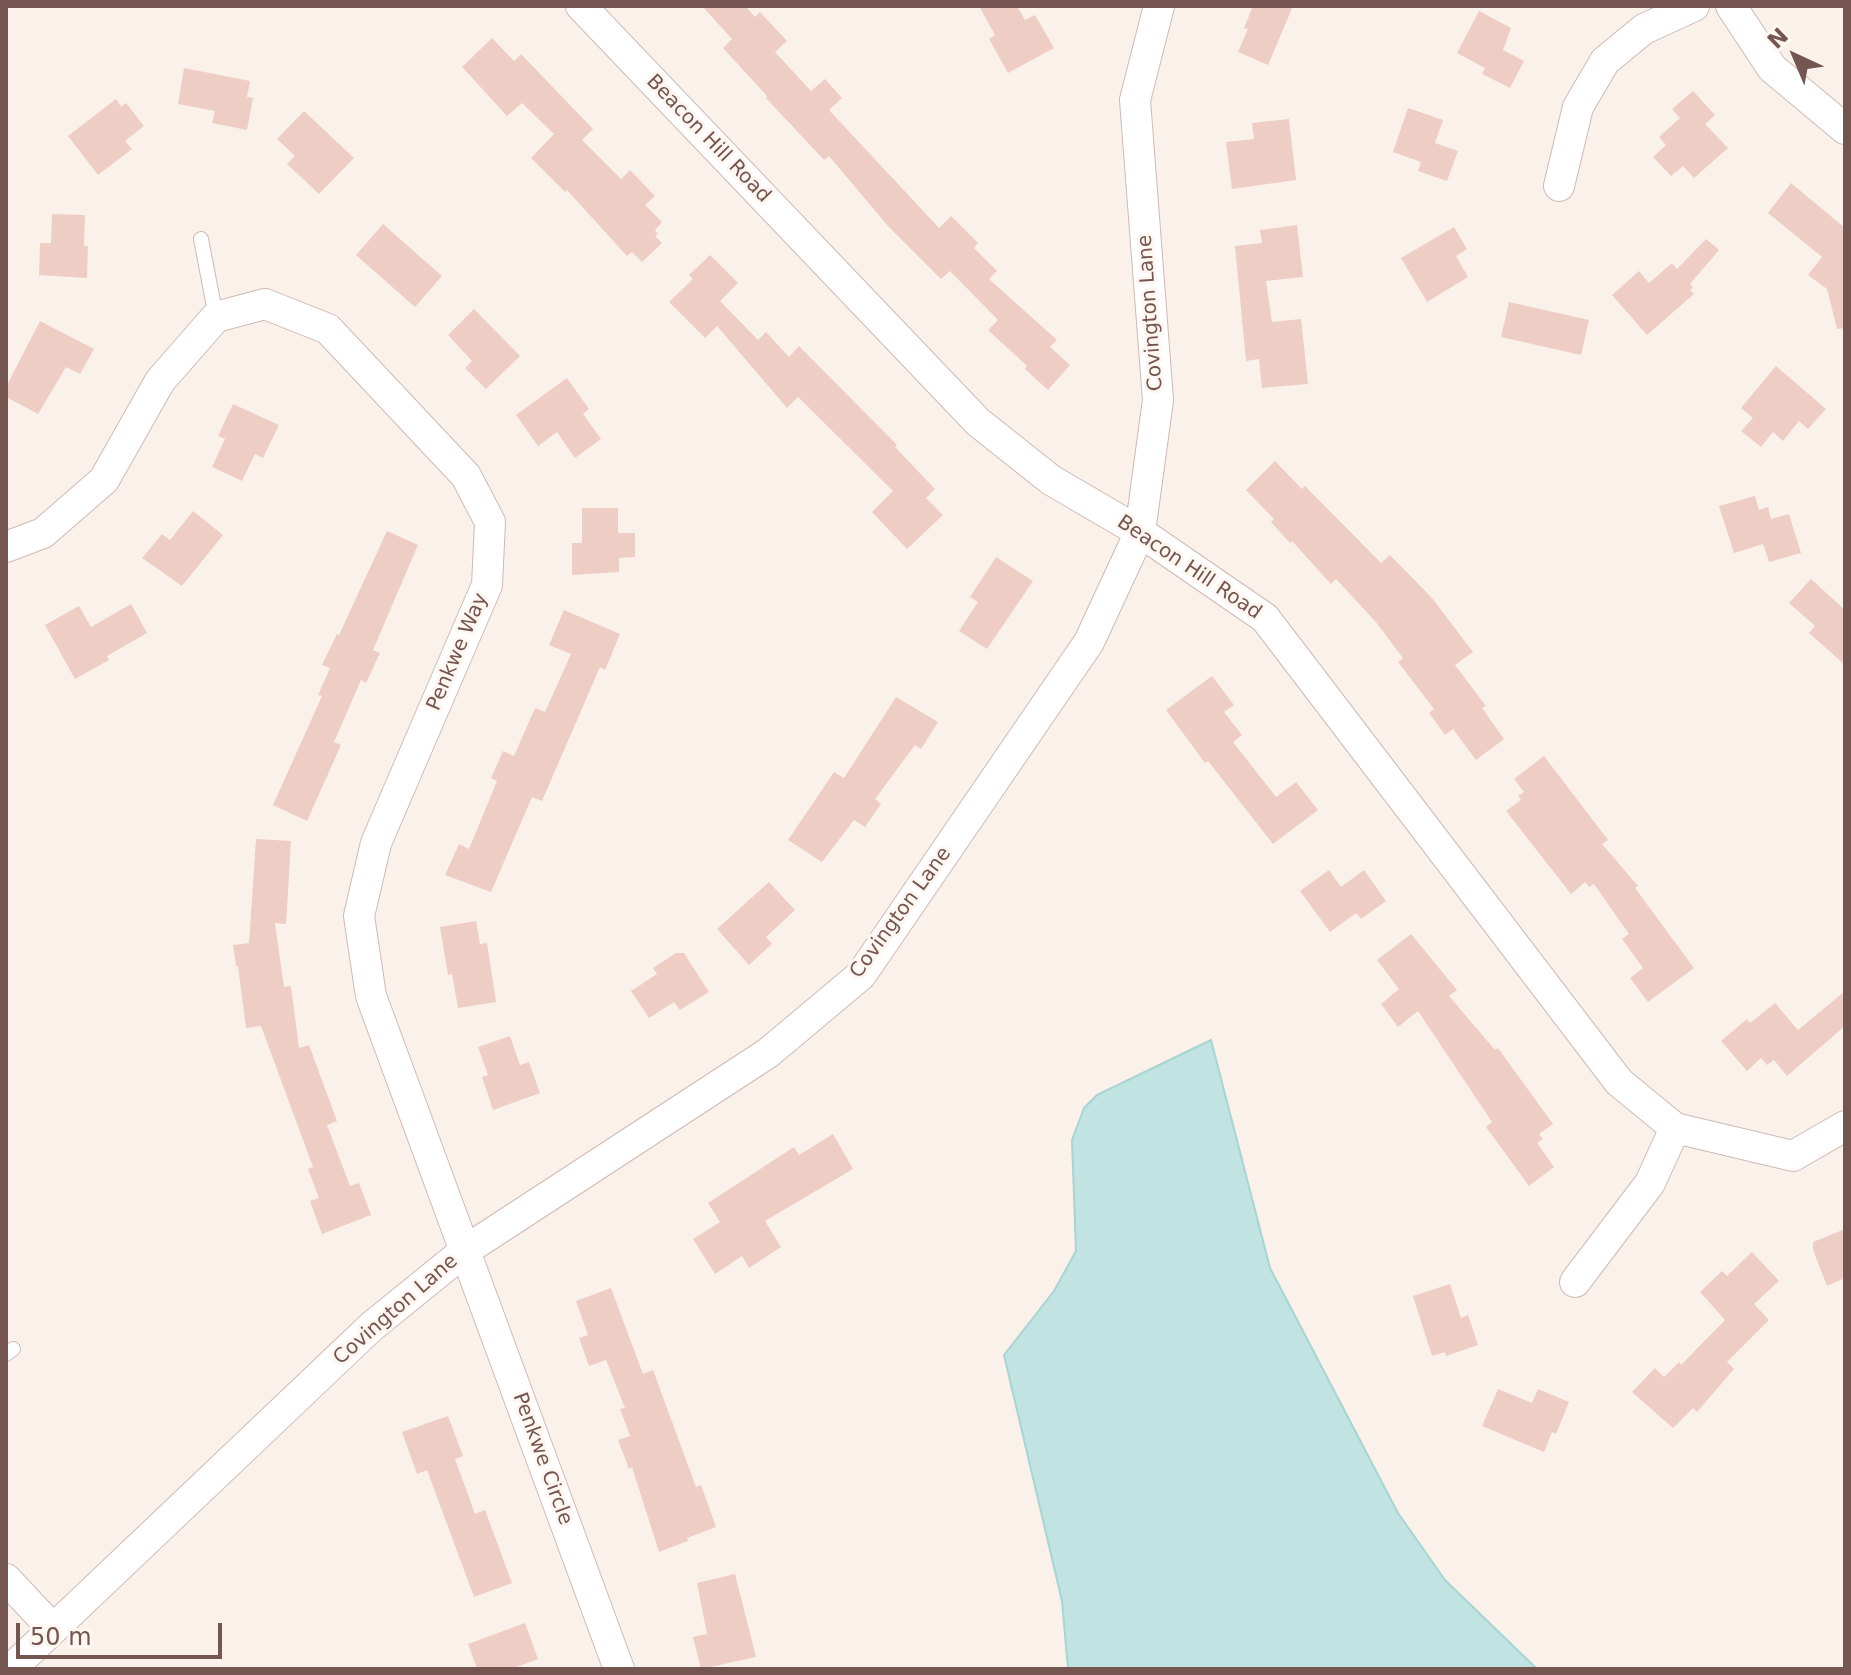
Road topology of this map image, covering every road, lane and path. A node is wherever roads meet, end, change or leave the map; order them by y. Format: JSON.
{"nodes":[{"id":1,"x":581,"y":6,"type":"edge"},
{"id":2,"x":1159,"y":6,"type":"edge"},
{"id":3,"x":1694,"y":6,"type":"edge"},
{"id":4,"x":1731,"y":6,"type":"edge"},
{"id":5,"x":1845,"y":129,"type":"edge"},
{"id":6,"x":1559,"y":186,"type":"dead end"},
{"id":7,"x":201,"y":239,"type":"dead end"},
{"id":8,"x":216,"y":317,"type":"junction"},
{"id":9,"x":1140,"y":532,"type":"junction"},
{"id":10,"x":6,"y":547,"type":"edge"},
{"id":11,"x":1845,"y":1126,"type":"edge"},
{"id":12,"x":1675,"y":1128,"type":"junction"},
{"id":13,"x":466,"y":1250,"type":"junction"},
{"id":14,"x":1575,"y":1282,"type":"dead end"},
{"id":15,"x":6,"y":1579,"type":"edge"},
{"id":16,"x":53,"y":1629,"type":"junction"},
{"id":17,"x":11,"y":1669,"type":"edge"},
{"id":18,"x":619,"y":1669,"type":"edge"}],
"edges":[{"from":1,"to":9,"type":"street","name":"Beacon Hill Road"},
{"from":2,"to":9,"type":"street","name":"Covington Lane"},
{"from":3,"to":6,"type":"street"},
{"from":4,"to":5,"type":"street"},
{"from":7,"to":8,"type":"lane"},
{"from":8,"to":10,"type":"street"},
{"from":8,"to":13,"type":"street","name":"Penkwe Way"},
{"from":9,"to":12,"type":"street","name":"Beacon Hill Road"},
{"from":9,"to":13,"type":"street","name":"Covington Lane"},
{"from":11,"to":12,"type":"street","name":"Beacon Hill Road"},
{"from":12,"to":14,"type":"street"},
{"from":13,"to":16,"type":"street","name":"Covington Lane"},
{"from":13,"to":18,"type":"street","name":"Penkwe Circle"},
{"from":15,"to":16,"type":"street"},
{"from":16,"to":17,"type":"street","name":"Covington Lane"}]}
